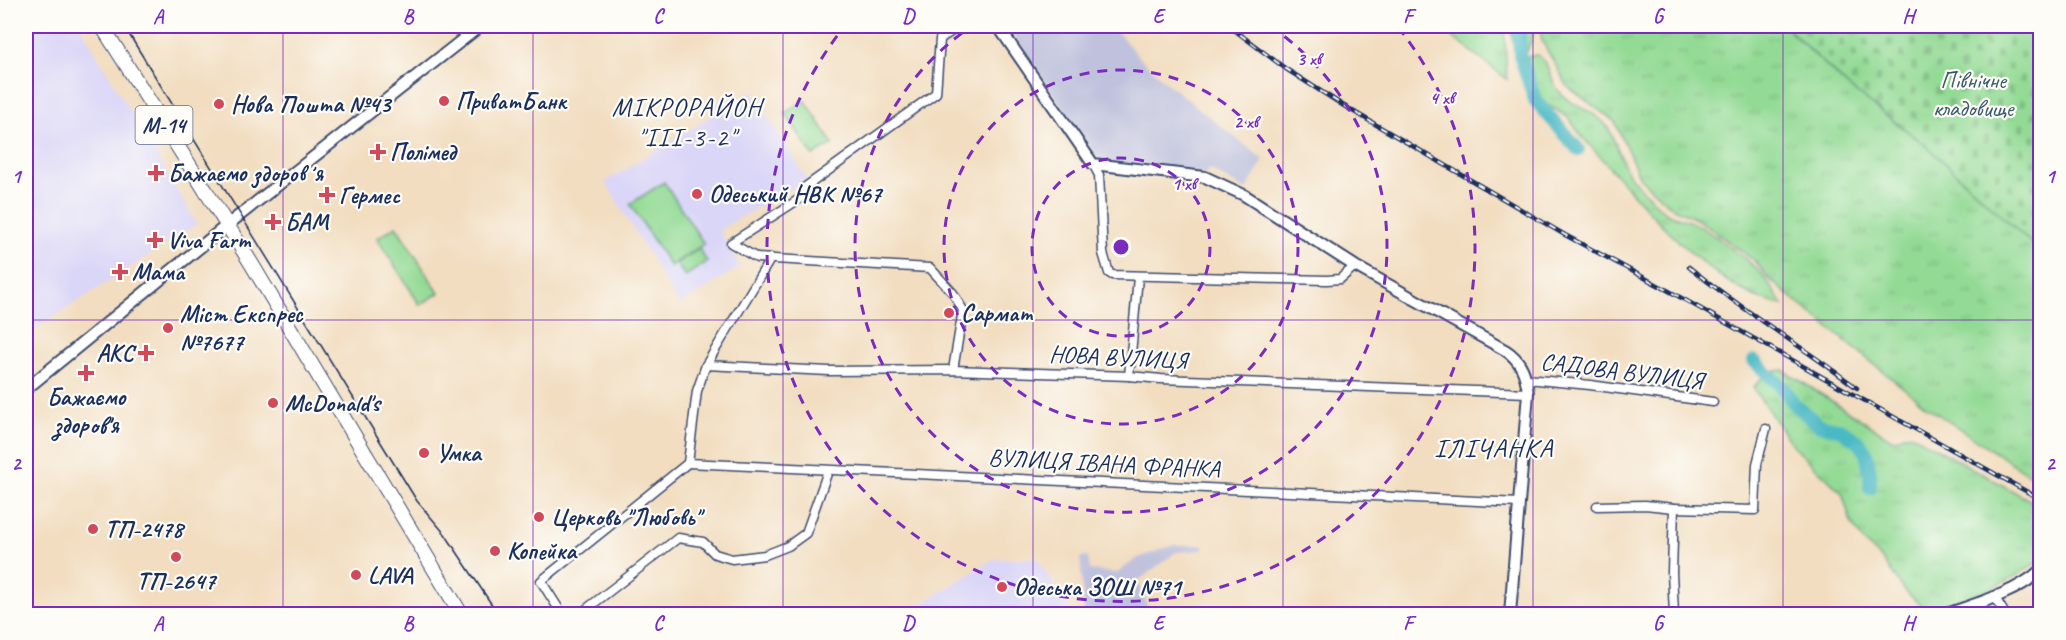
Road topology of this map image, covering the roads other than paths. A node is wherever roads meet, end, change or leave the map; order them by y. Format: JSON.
{"nodes":[{"id":1,"x":102,"y":26,"type":"edge"},
{"id":2,"x":480,"y":26,"type":"edge"},
{"id":3,"x":960,"y":26,"type":"edge"},
{"id":4,"x":998,"y":26,"type":"edge"},
{"id":5,"x":1093,"y":164,"type":"junction"},
{"id":6,"x":226,"y":226,"type":"junction"},
{"id":7,"x":771,"y":258,"type":"junction"},
{"id":8,"x":1355,"y":266,"type":"junction"},
{"id":9,"x":1138,"y":277,"type":"junction"},
{"id":10,"x":706,"y":365,"type":"junction"},
{"id":11,"x":953,"y":370,"type":"junction"},
{"id":12,"x":1129,"y":376,"type":"junction"},
{"id":13,"x":1527,"y":379,"type":"junction"},
{"id":14,"x":26,"y":389,"type":"edge"},
{"id":15,"x":1528,"y":393,"type":"junction"},
{"id":16,"x":1713,"y":402,"type":"dead end"},
{"id":17,"x":1766,"y":429,"type":"dead end"},
{"id":18,"x":688,"y":464,"type":"junction"},
{"id":19,"x":828,"y":471,"type":"junction"},
{"id":20,"x":1519,"y":503,"type":"junction"},
{"id":21,"x":1597,"y":506,"type":"dead end"},
{"id":22,"x":1674,"y":508,"type":"junction"},
{"id":23,"x":2038,"y":577,"type":"edge"},
{"id":24,"x":1995,"y":596,"type":"junction"},
{"id":25,"x":461,"y":615,"type":"edge"},
{"id":26,"x":562,"y":615,"type":"edge"},
{"id":27,"x":580,"y":615,"type":"edge"},
{"id":28,"x":1510,"y":615,"type":"edge"},
{"id":29,"x":1674,"y":615,"type":"edge"},
{"id":30,"x":1947,"y":615,"type":"edge"},
{"id":31,"x":2005,"y":615,"type":"edge"}],
"edges":[{"from":1,"to":6,"type":"highway","number":"М-14"},
{"from":2,"to":6,"type":"street"},
{"from":3,"to":7,"type":"street"},
{"from":4,"to":5,"type":"street"},
{"from":5,"to":8,"type":"street"},
{"from":5,"to":9,"type":"street"},
{"from":6,"to":14,"type":"street"},
{"from":6,"to":25,"type":"highway","number":"М-14"},
{"from":7,"to":10,"type":"street"},
{"from":7,"to":11,"type":"street"},
{"from":8,"to":9,"type":"street"},
{"from":8,"to":13,"type":"street"},
{"from":9,"to":12,"type":"street"},
{"from":10,"to":11,"type":"street","name":"НОВА ВУЛИЦЯ"},
{"from":10,"to":18,"type":"street"},
{"from":11,"to":12,"type":"street","name":"НОВА ВУЛИЦЯ"},
{"from":12,"to":15,"type":"street","name":"НОВА ВУЛИЦЯ"},
{"from":13,"to":15,"type":"street"},
{"from":13,"to":16,"type":"street","name":"САДОВА ВУЛИЦЯ"},
{"from":15,"to":20,"type":"street"},
{"from":17,"to":22,"type":"street"},
{"from":18,"to":19,"type":"street","name":"ВУЛИЦЯ ІВАНА ФРАНКА"},
{"from":18,"to":26,"type":"street"},
{"from":19,"to":20,"type":"street","name":"ВУЛИЦЯ ІВАНА ФРАНКА"},
{"from":19,"to":27,"type":"street"},
{"from":20,"to":28,"type":"street"},
{"from":21,"to":22,"type":"street"},
{"from":22,"to":29,"type":"street"},
{"from":23,"to":24,"type":"street"},
{"from":24,"to":30,"type":"street"},
{"from":24,"to":31,"type":"street"}]}
